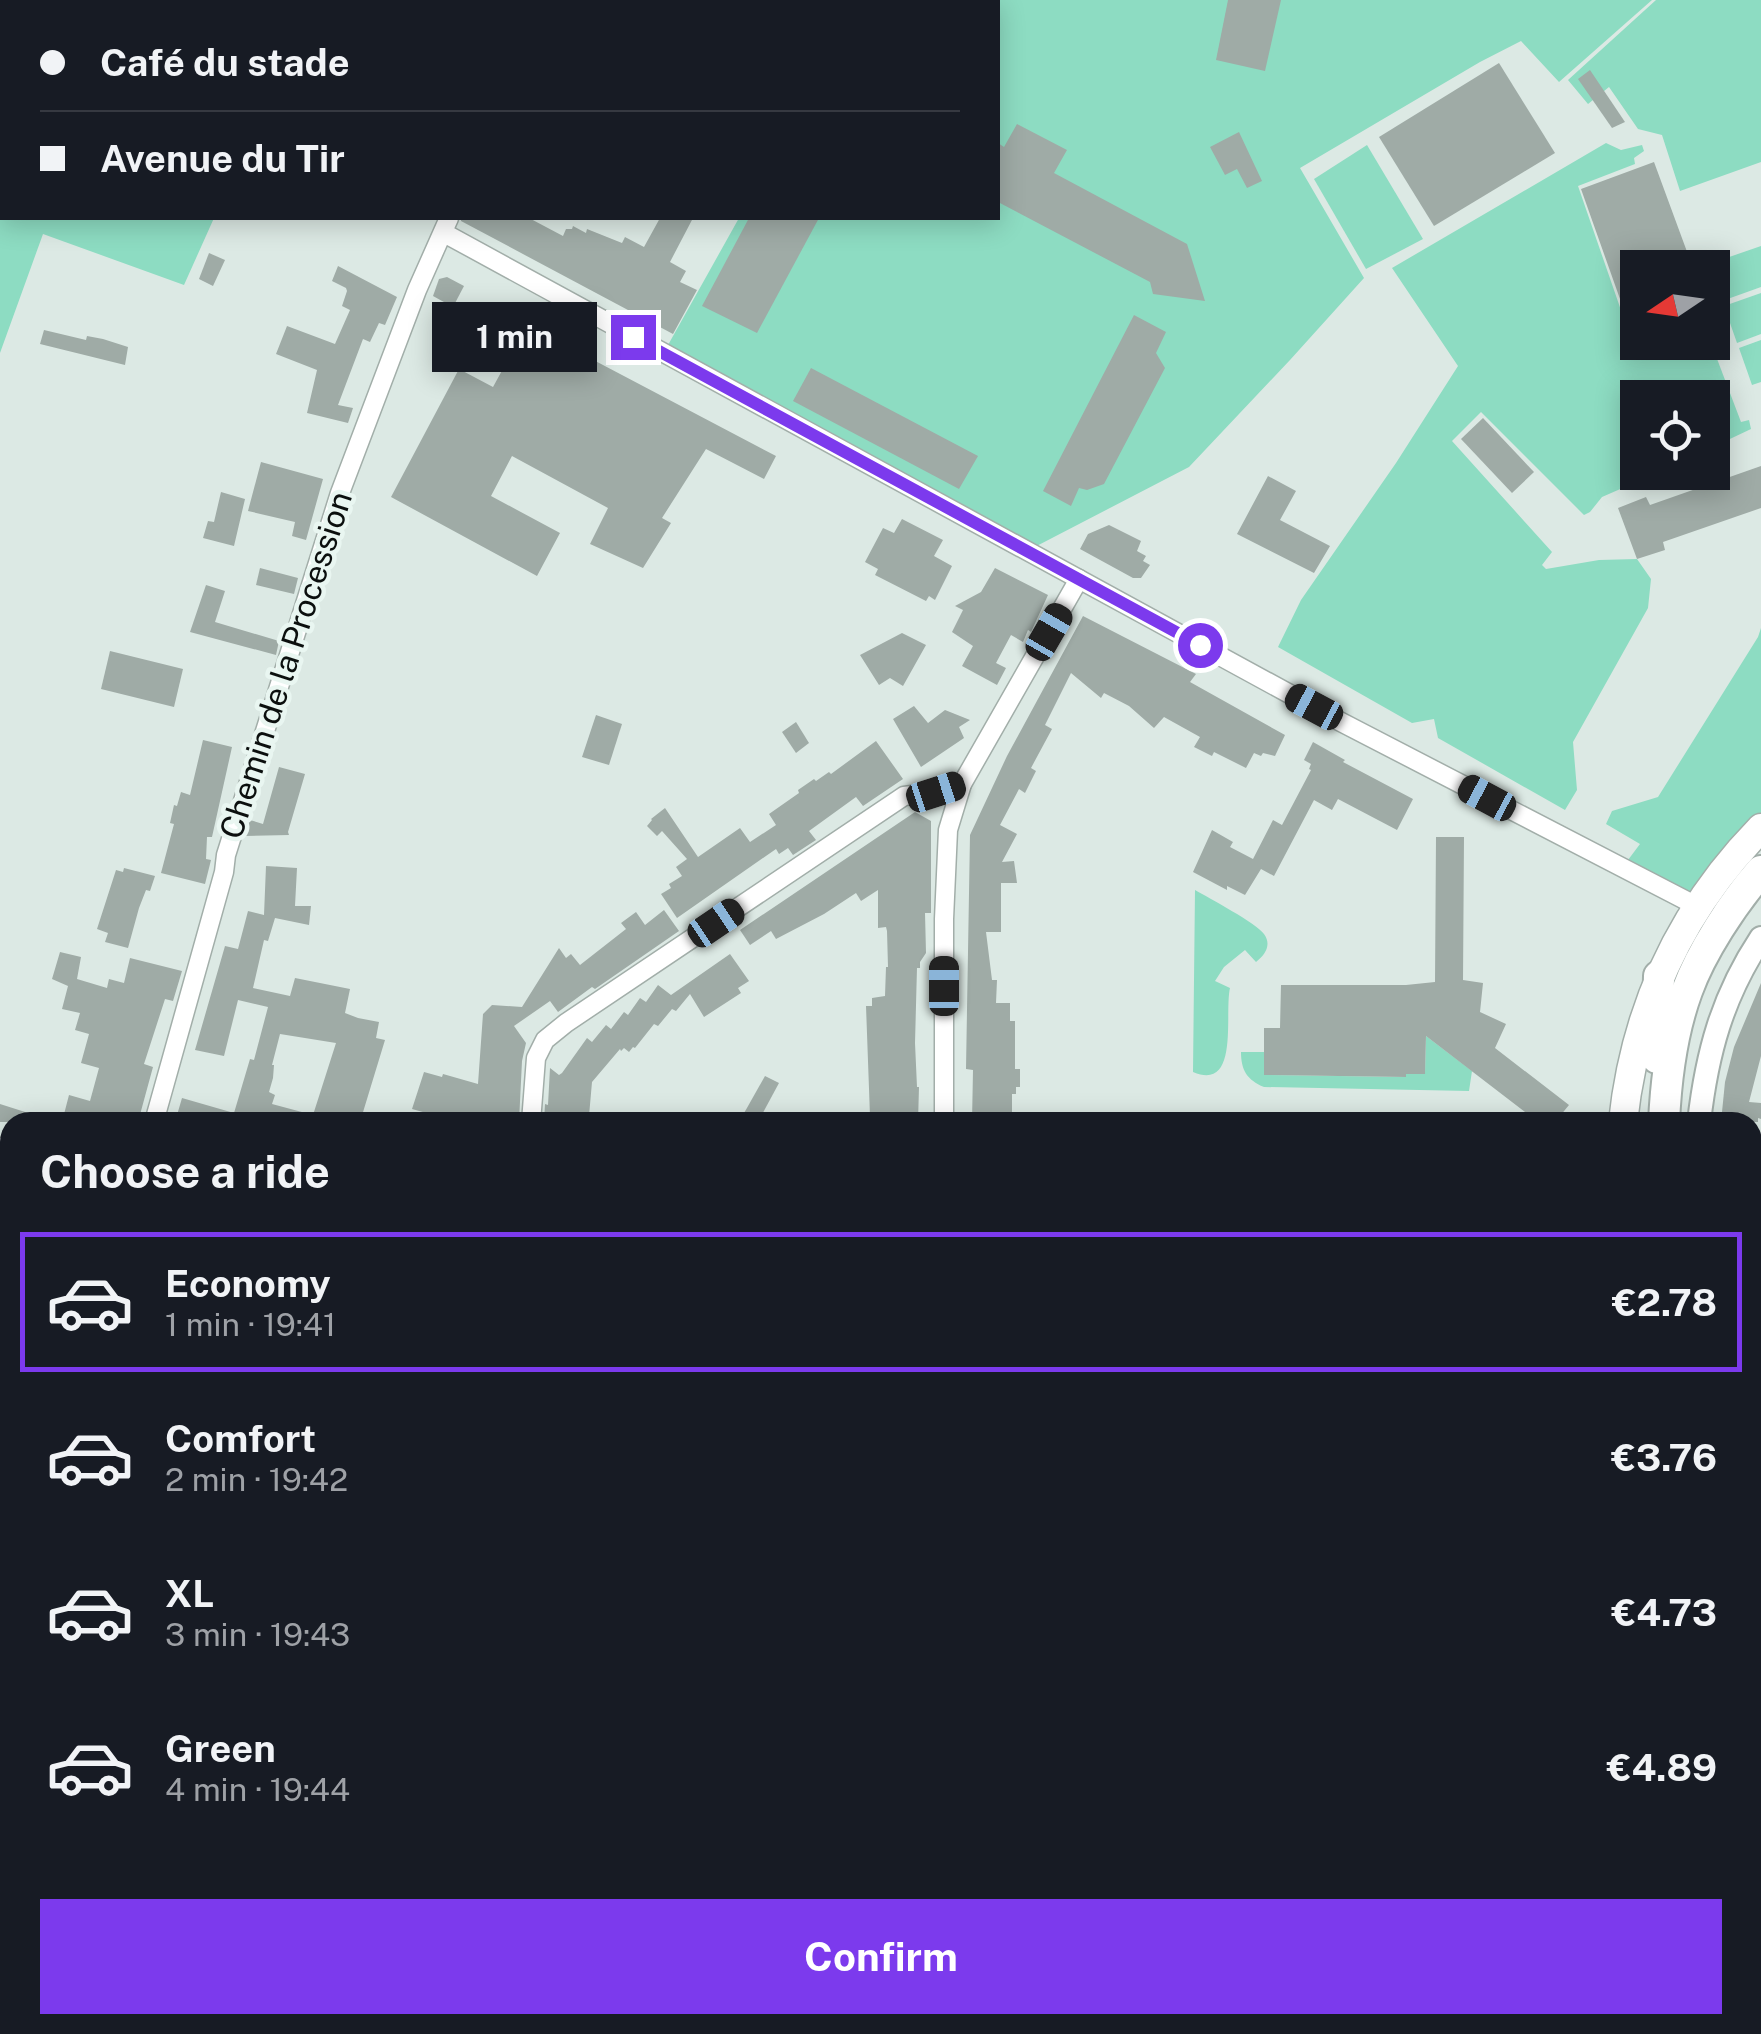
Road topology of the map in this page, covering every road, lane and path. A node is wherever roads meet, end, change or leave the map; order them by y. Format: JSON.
{"nodes":[{"id":1,"x":446,"y":225,"type":"edge"},
{"id":2,"x":1079,"y":580,"type":"junction"},
{"id":3,"x":962,"y":784,"type":"junction"},
{"id":4,"x":1761,"y":828,"type":"edge"},
{"id":5,"x":1761,"y":871,"type":"edge"},
{"id":6,"x":1693,"y":912,"type":"junction"},
{"id":7,"x":1724,"y":922,"type":"junction"},
{"id":8,"x":1760,"y":942,"type":"edge"},
{"id":9,"x":1659,"y":976,"type":"junction"},
{"id":10,"x":157,"y":1112,"type":"edge"},
{"id":11,"x":531,"y":1112,"type":"edge"},
{"id":12,"x":944,"y":1112,"type":"edge"},
{"id":13,"x":1624,"y":1112,"type":"edge"},
{"id":14,"x":1653,"y":1112,"type":"edge"},
{"id":15,"x":1665,"y":1112,"type":"edge"},
{"id":16,"x":1680,"y":1112,"type":"edge"},
{"id":17,"x":1701,"y":1112,"type":"edge"}],
"edges":[{"from":1,"to":2,"type":"street"},
{"from":1,"to":10,"type":"street","name":"Chemin de la Procession"},
{"from":2,"to":3,"type":"street"},
{"from":2,"to":6,"type":"street"},
{"from":3,"to":11,"type":"street"},
{"from":3,"to":12,"type":"street"},
{"from":4,"to":6,"type":"main road"},
{"from":5,"to":7,"type":"highway"},
{"from":6,"to":9,"type":"main road"},
{"from":7,"to":15,"type":"highway"},
{"from":7,"to":16,"type":"highway"},
{"from":8,"to":17,"type":"street"},
{"from":9,"to":13,"type":"main road"},
{"from":9,"to":14,"type":"highway"}]}
